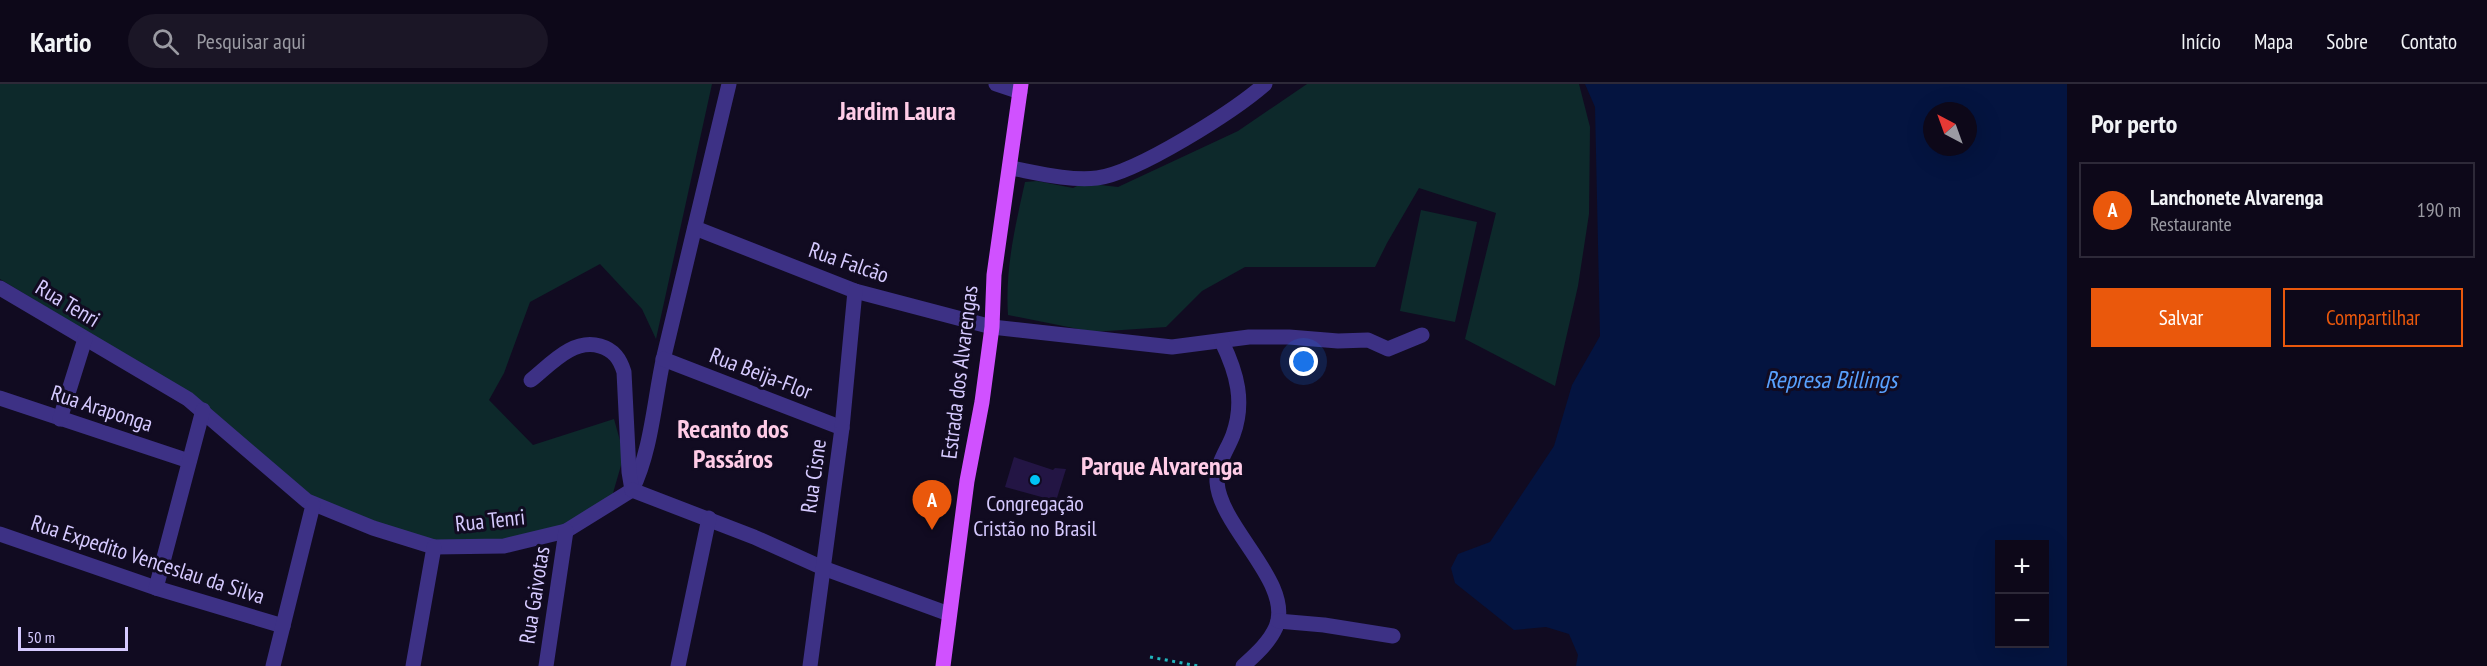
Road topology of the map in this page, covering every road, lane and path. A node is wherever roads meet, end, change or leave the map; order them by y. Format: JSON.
{"nodes":[{"id":1,"x":729,"y":84,"type":"edge"},
{"id":2,"x":996,"y":84,"type":"edge"},
{"id":3,"x":1265,"y":84,"type":"edge"},
{"id":4,"x":1021,"y":88,"type":"edge"},
{"id":5,"x":1011,"y":168,"type":"junction"},
{"id":6,"x":695,"y":228,"type":"junction"},
{"id":7,"x":0,"y":288,"type":"edge"},
{"id":8,"x":855,"y":291,"type":"junction"},
{"id":9,"x":992,"y":327,"type":"junction"},
{"id":10,"x":1422,"y":335,"type":"dead end"},
{"id":11,"x":85,"y":339,"type":"junction"},
{"id":12,"x":1222,"y":342,"type":"junction"},
{"id":13,"x":663,"y":359,"type":"junction"},
{"id":14,"x":531,"y":380,"type":"dead end"},
{"id":15,"x":0,"y":398,"type":"edge"},
{"id":16,"x":203,"y":410,"type":"junction"},
{"id":17,"x":60,"y":419,"type":"junction"},
{"id":18,"x":842,"y":428,"type":"junction"},
{"id":19,"x":189,"y":461,"type":"junction"},
{"id":20,"x":632,"y":490,"type":"junction"},
{"id":21,"x":314,"y":505,"type":"junction"},
{"id":22,"x":709,"y":519,"type":"junction"},
{"id":23,"x":566,"y":531,"type":"junction"},
{"id":24,"x":0,"y":534,"type":"edge"},
{"id":25,"x":434,"y":547,"type":"junction"},
{"id":26,"x":824,"y":568,"type":"junction"},
{"id":27,"x":156,"y":588,"type":"junction"},
{"id":28,"x":949,"y":614,"type":"junction"},
{"id":29,"x":1278,"y":621,"type":"junction"},
{"id":30,"x":283,"y":626,"type":"junction"},
{"id":31,"x":1394,"y":636,"type":"dead end"},
{"id":32,"x":1150,"y":657,"type":"dead end"},
{"id":33,"x":273,"y":666,"type":"edge"},
{"id":34,"x":413,"y":666,"type":"edge"},
{"id":35,"x":546,"y":666,"type":"edge"},
{"id":36,"x":678,"y":666,"type":"edge"},
{"id":37,"x":810,"y":666,"type":"edge"},
{"id":38,"x":942,"y":666,"type":"edge"},
{"id":39,"x":1198,"y":666,"type":"edge"},
{"id":40,"x":1243,"y":666,"type":"edge"}],
"edges":[{"from":1,"to":6,"type":"street"},
{"from":2,"to":4,"type":"street"},
{"from":3,"to":5,"type":"street"},
{"from":4,"to":5,"type":"main road","name":"Estrada dos Alvarengas"},
{"from":5,"to":9,"type":"main road","name":"Estrada dos Alvarengas"},
{"from":6,"to":8,"type":"street","name":"Rua Falcão"},
{"from":6,"to":13,"type":"street"},
{"from":7,"to":11,"type":"street","name":"Rua Tenri"},
{"from":8,"to":9,"type":"street","name":"Rua Falcão"},
{"from":8,"to":18,"type":"street","name":"Rua Cisne"},
{"from":9,"to":12,"type":"street","name":"Rua Falcão"},
{"from":9,"to":28,"type":"main road","name":"Estrada dos Alvarengas"},
{"from":10,"to":12,"type":"street","name":"Rua Falcão"},
{"from":11,"to":16,"type":"street","name":"Rua Tenri"},
{"from":11,"to":17,"type":"street"},
{"from":12,"to":29,"type":"street"},
{"from":13,"to":18,"type":"street","name":"Rua Beija-Flor"},
{"from":13,"to":20,"type":"street"},
{"from":14,"to":20,"type":"street"},
{"from":15,"to":17,"type":"street","name":"Rua Araponga"},
{"from":16,"to":19,"type":"street"},
{"from":16,"to":21,"type":"street","name":"Rua Tenri"},
{"from":17,"to":19,"type":"street","name":"Rua Araponga"},
{"from":18,"to":26,"type":"street","name":"Rua Cisne"},
{"from":19,"to":27,"type":"street"},
{"from":20,"to":22,"type":"street"},
{"from":20,"to":23,"type":"street","name":"Rua Tenri"},
{"from":21,"to":25,"type":"street","name":"Rua Tenri"},
{"from":21,"to":30,"type":"street"},
{"from":22,"to":26,"type":"street"},
{"from":22,"to":36,"type":"street"},
{"from":23,"to":25,"type":"street","name":"Rua Tenri"},
{"from":23,"to":35,"type":"street","name":"Rua Gaivotas"},
{"from":24,"to":27,"type":"street","name":"Rua Expedito Venceslau da Silva"},
{"from":25,"to":34,"type":"street"},
{"from":26,"to":28,"type":"street"},
{"from":26,"to":37,"type":"street","name":"Rua Cisne"},
{"from":27,"to":30,"type":"street","name":"Rua Expedito Venceslau da Silva"},
{"from":28,"to":38,"type":"main road","name":"Estrada dos Alvarengas"},
{"from":29,"to":31,"type":"street"},
{"from":29,"to":40,"type":"street"},
{"from":30,"to":33,"type":"street"},
{"from":32,"to":39,"type":"path"}]}
